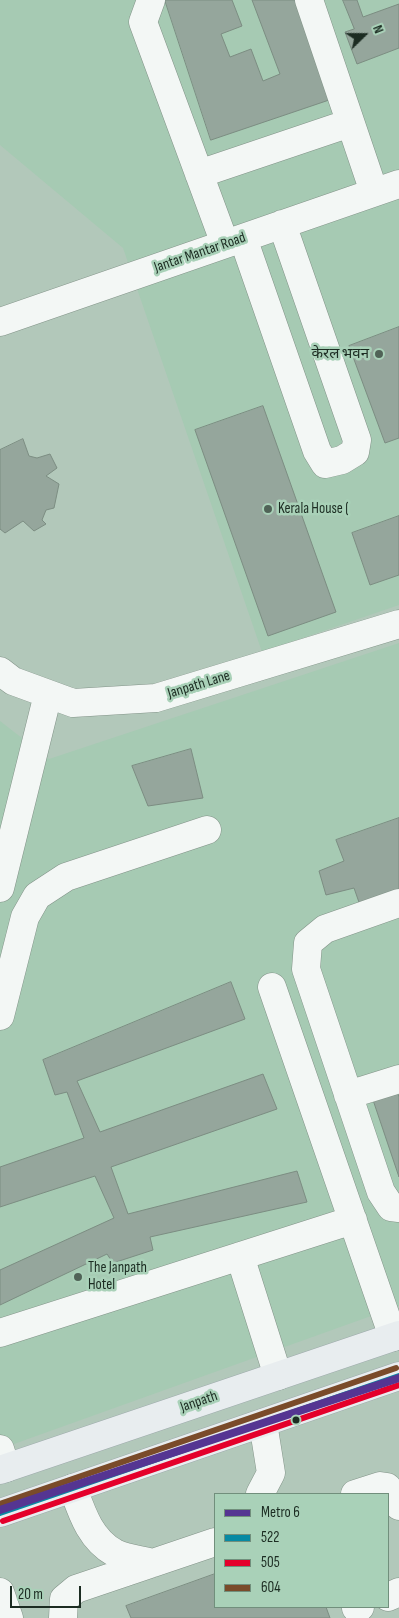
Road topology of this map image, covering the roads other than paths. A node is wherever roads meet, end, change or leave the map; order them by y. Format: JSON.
{"nodes":[{"id":1,"x":151,"y":0,"type":"edge"},
{"id":2,"x":309,"y":0,"type":"edge"},
{"id":3,"x":350,"y":123,"type":"junction"},
{"id":4,"x":199,"y":174,"type":"junction"},
{"id":5,"x":399,"y":184,"type":"edge"},
{"id":6,"x":374,"y":192,"type":"junction"},
{"id":7,"x":282,"y":224,"type":"junction"},
{"id":8,"x":234,"y":241,"type":"junction"},
{"id":9,"x":0,"y":322,"type":"edge"},
{"id":10,"x":399,"y":624,"type":"edge"},
{"id":11,"x":0,"y":671,"type":"edge"},
{"id":12,"x":48,"y":694,"type":"junction"},
{"id":13,"x":207,"y":830,"type":"dead end"},
{"id":14,"x":0,"y":888,"type":"edge"},
{"id":15,"x":399,"y":903,"type":"edge"},
{"id":16,"x":272,"y":986,"type":"dead end"},
{"id":17,"x":0,"y":1016,"type":"edge"},
{"id":18,"x":399,"y":1080,"type":"edge"},
{"id":19,"x":348,"y":1095,"type":"junction"},
{"id":20,"x":399,"y":1208,"type":"edge"},
{"id":21,"x":353,"y":1220,"type":"junction"},
{"id":22,"x":240,"y":1256,"type":"junction"},
{"id":23,"x":0,"y":1333,"type":"edge"},
{"id":24,"x":396,"y":1336,"type":"edge"},
{"id":25,"x":278,"y":1376,"type":"junction"},
{"id":26,"x":399,"y":1376,"type":"edge"},
{"id":27,"x":263,"y":1423,"type":"junction"},
{"id":28,"x":2,"y":1462,"type":"edge"},
{"id":29,"x":73,"y":1488,"type":"junction"},
{"id":30,"x":261,"y":1493,"type":"edge"},
{"id":31,"x":358,"y":1493,"type":"edge"},
{"id":32,"x":399,"y":1506,"type":"edge"},
{"id":33,"x":0,"y":1513,"type":"edge"},
{"id":34,"x":214,"y":1542,"type":"edge"},
{"id":35,"x":153,"y":1563,"type":"junction"},
{"id":36,"x":0,"y":1592,"type":"edge"},
{"id":37,"x":9,"y":1618,"type":"edge"},
{"id":38,"x":63,"y":1618,"type":"edge"}],
"edges":[{"from":1,"to":4,"type":"street"},
{"from":2,"to":3,"type":"street"},
{"from":3,"to":4,"type":"street"},
{"from":3,"to":6,"type":"street"},
{"from":4,"to":8,"type":"street"},
{"from":5,"to":6,"type":"street","name":"Jantar Mantar Road"},
{"from":6,"to":7,"type":"street","name":"Jantar Mantar Road"},
{"from":7,"to":8,"type":"street","name":"Jantar Mantar Road"},
{"from":7,"to":8,"type":"street"},
{"from":8,"to":9,"type":"street","name":"Jantar Mantar Road"},
{"from":10,"to":12,"type":"street","name":"Janpath Lane"},
{"from":11,"to":12,"type":"street","name":"Janpath Lane"},
{"from":12,"to":14,"type":"street"},
{"from":13,"to":17,"type":"street"},
{"from":15,"to":19,"type":"street"},
{"from":16,"to":21,"type":"street"},
{"from":18,"to":19,"type":"street"},
{"from":19,"to":20,"type":"street"},
{"from":21,"to":22,"type":"street"},
{"from":21,"to":24,"type":"street"},
{"from":22,"to":23,"type":"street"},
{"from":22,"to":25,"type":"street"},
{"from":24,"to":25,"type":"main road","name":"Janpath"},
{"from":25,"to":28,"type":"main road","name":"Janpath"},
{"from":26,"to":27,"type":"main road"},
{"from":27,"to":29,"type":"main road"},
{"from":27,"to":30,"type":"street"},
{"from":29,"to":33,"type":"main road"},
{"from":29,"to":35,"type":"street"},
{"from":31,"to":32,"type":"street"},
{"from":34,"to":35,"type":"street"},
{"from":35,"to":38,"type":"street"},
{"from":36,"to":37,"type":"street"}]}
